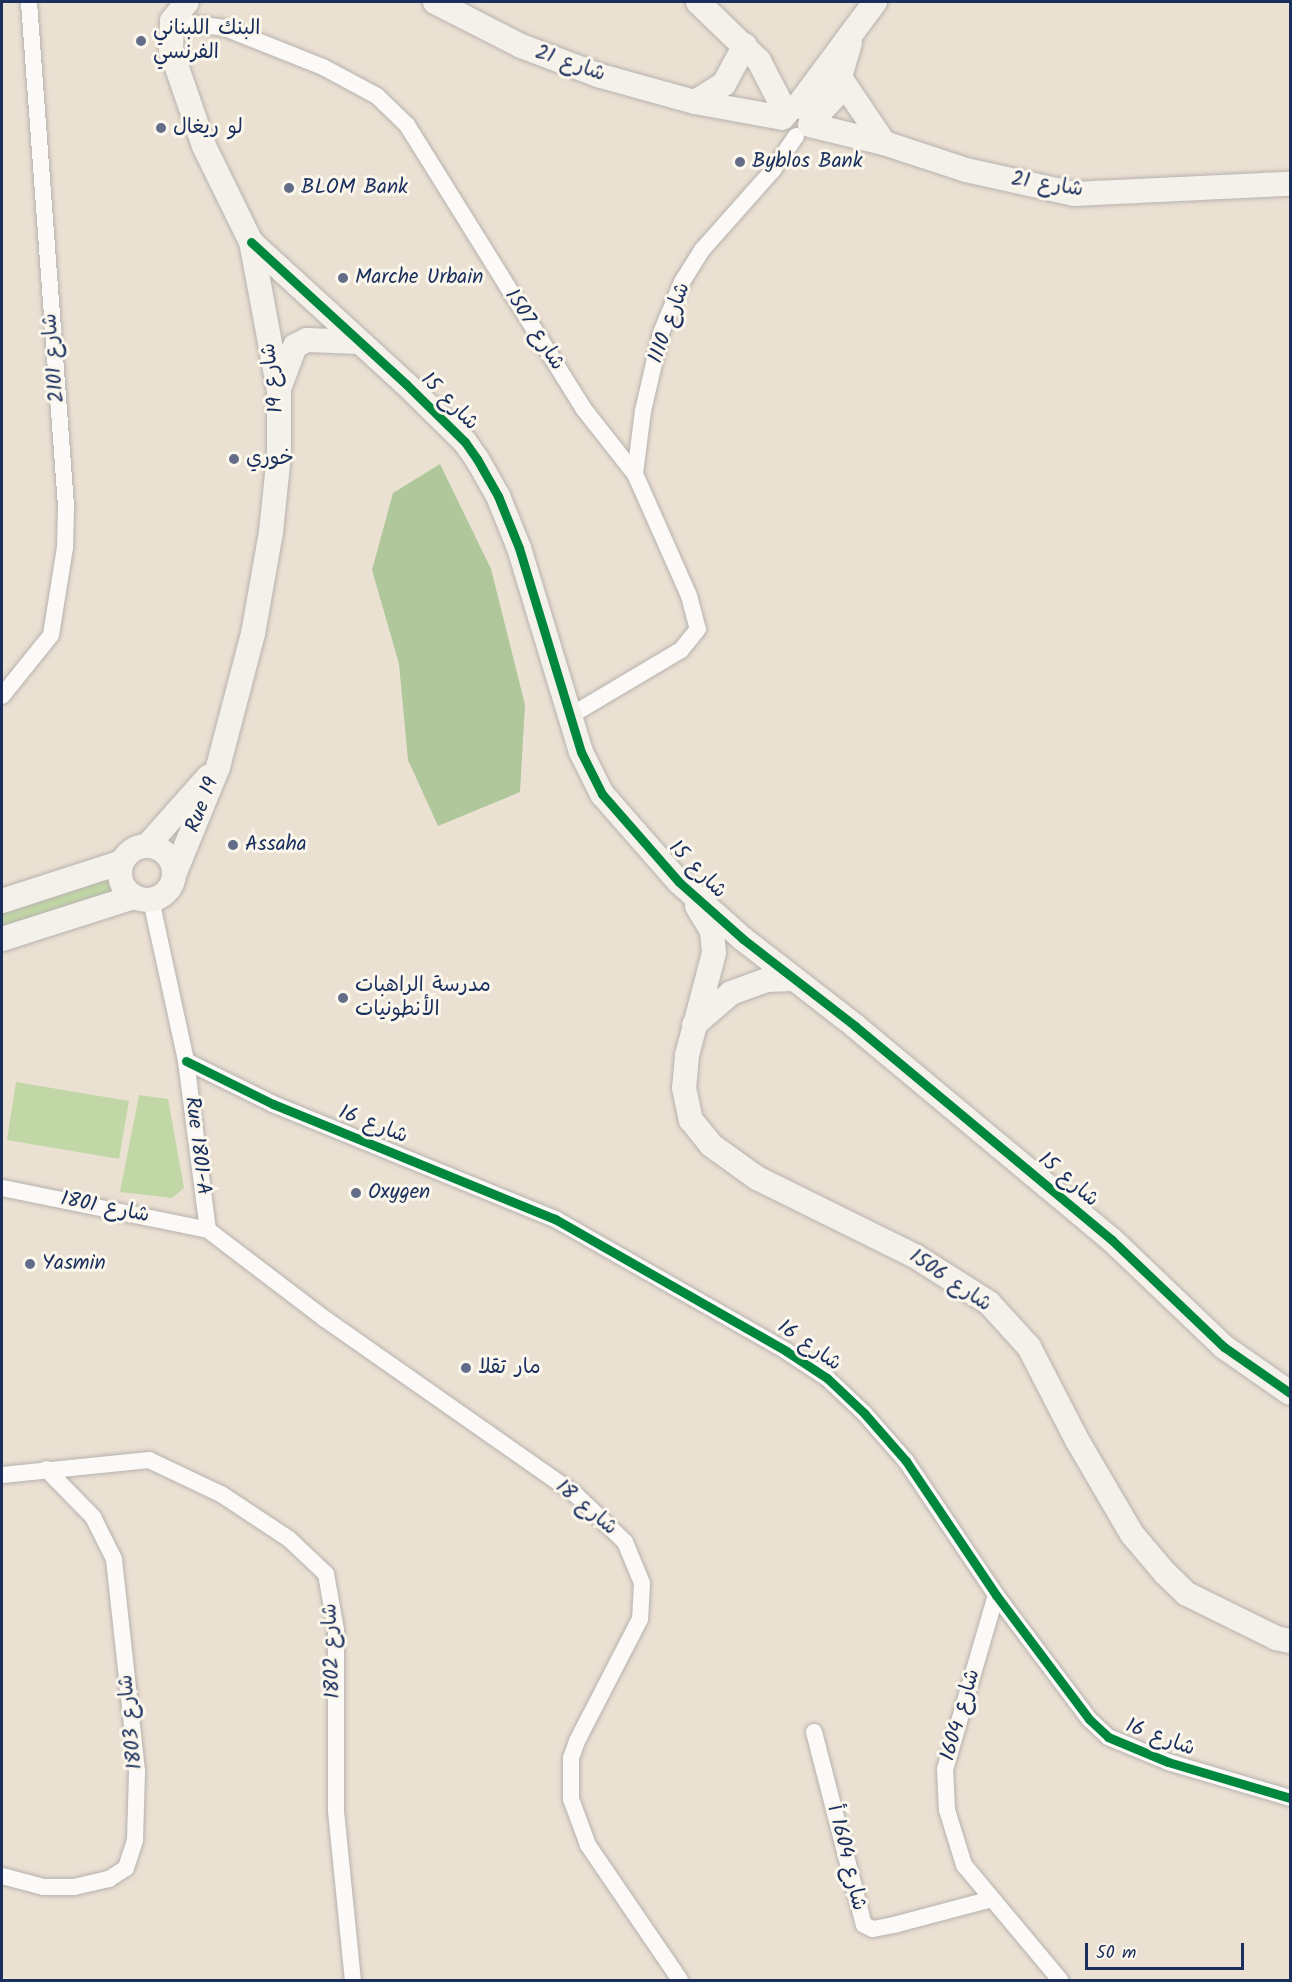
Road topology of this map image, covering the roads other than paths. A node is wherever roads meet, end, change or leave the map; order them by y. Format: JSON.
{"nodes":[{"id":1,"x":29,"y":2,"type":"edge"},
{"id":2,"x":435,"y":2,"type":"edge"},
{"id":3,"x":698,"y":2,"type":"edge"},
{"id":4,"x":875,"y":2,"type":"edge"},
{"id":5,"x":180,"y":7,"type":"edge"},
{"id":6,"x":852,"y":38,"type":"junction"},
{"id":7,"x":745,"y":45,"type":"junction"},
{"id":8,"x":841,"y":79,"type":"junction"},
{"id":9,"x":695,"y":102,"type":"junction"},
{"id":10,"x":797,"y":120,"type":"junction"},
{"id":11,"x":884,"y":143,"type":"junction"},
{"id":12,"x":1290,"y":184,"type":"edge"},
{"id":13,"x":251,"y":242,"type":"junction"},
{"id":14,"x":359,"y":342,"type":"junction"},
{"id":15,"x":279,"y":391,"type":"junction"},
{"id":16,"x":635,"y":474,"type":"junction"},
{"id":17,"x":2,"y":696,"type":"edge"},
{"id":18,"x":568,"y":717,"type":"junction"},
{"id":19,"x":218,"y":767,"type":"junction"},
{"id":20,"x":147,"y":846,"type":"junction"},
{"id":21,"x":122,"y":862,"type":"junction"},
{"id":22,"x":174,"y":875,"type":"junction"},
{"id":23,"x":679,"y":882,"type":"junction"},
{"id":24,"x":142,"y":898,"type":"junction"},
{"id":25,"x":2,"y":901,"type":"edge"},
{"id":26,"x":2,"y":939,"type":"edge"},
{"id":27,"x":793,"y":979,"type":"junction"},
{"id":28,"x":694,"y":1025,"type":"junction"},
{"id":29,"x":186,"y":1061,"type":"junction"},
{"id":30,"x":2,"y":1188,"type":"edge"},
{"id":31,"x":208,"y":1230,"type":"junction"},
{"id":32,"x":1290,"y":1393,"type":"edge"},
{"id":33,"x":46,"y":1469,"type":"junction"},
{"id":34,"x":2,"y":1475,"type":"edge"},
{"id":35,"x":996,"y":1595,"type":"junction"},
{"id":36,"x":1290,"y":1641,"type":"edge"},
{"id":37,"x":814,"y":1732,"type":"dead end"},
{"id":38,"x":1290,"y":1798,"type":"edge"},
{"id":39,"x":2,"y":1876,"type":"edge"},
{"id":40,"x":992,"y":1899,"type":"junction"},
{"id":41,"x":353,"y":1980,"type":"edge"},
{"id":42,"x":680,"y":1980,"type":"edge"},
{"id":43,"x":1060,"y":1980,"type":"edge"}],
"edges":[{"from":1,"to":17,"type":"street","name":"شارع 2101"},
{"from":2,"to":9,"type":"street","name":"شارع 21"},
{"from":3,"to":7,"type":"street"},
{"from":4,"to":6,"type":"street"},
{"from":5,"to":13,"type":"street","name":"شارع 19"},
{"from":5,"to":16,"type":"street","name":"شارع 1507"},
{"from":6,"to":8,"type":"street"},
{"from":6,"to":10,"type":"street"},
{"from":7,"to":9,"type":"street"},
{"from":7,"to":10,"type":"street"},
{"from":8,"to":10,"type":"street"},
{"from":8,"to":11,"type":"street"},
{"from":9,"to":10,"type":"street","name":"شارع 21"},
{"from":10,"to":11,"type":"street","name":"شارع 21"},
{"from":10,"to":16,"type":"street","name":"شارع 1110"},
{"from":11,"to":12,"type":"street","name":"شارع 21"},
{"from":13,"to":14,"type":"street","name":"شارع 15"},
{"from":13,"to":15,"type":"street","name":"شارع 19"},
{"from":14,"to":15,"type":"street"},
{"from":14,"to":18,"type":"street","name":"شارع 15"},
{"from":15,"to":19,"type":"street","name":"شارع 19"},
{"from":16,"to":18,"type":"street","name":"شارع 1507"},
{"from":18,"to":23,"type":"street","name":"شارع 15"},
{"from":19,"to":20,"type":"street","name":"Rue 19"},
{"from":19,"to":22,"type":"street","name":"Rue 19"},
{"from":20,"to":21,"type":"street"},
{"from":20,"to":22,"type":"street"},
{"from":21,"to":24,"type":"street"},
{"from":21,"to":25,"type":"street"},
{"from":22,"to":24,"type":"street"},
{"from":23,"to":27,"type":"street","name":"شارع 15"},
{"from":23,"to":28,"type":"street","name":"شارع 1506"},
{"from":24,"to":26,"type":"street"},
{"from":24,"to":29,"type":"street","name":"Rue 1801-A"},
{"from":27,"to":28,"type":"street"},
{"from":27,"to":32,"type":"street","name":"شارع 15"},
{"from":28,"to":36,"type":"street","name":"شارع 1506"},
{"from":29,"to":31,"type":"street","name":"Rue 1801-A"},
{"from":29,"to":35,"type":"street","name":"شارع 16"},
{"from":30,"to":31,"type":"street","name":"شارع 1801"},
{"from":31,"to":42,"type":"street","name":"شارع 18"},
{"from":33,"to":34,"type":"street","name":"شارع 1802"},
{"from":33,"to":39,"type":"street","name":"شارع 1803"},
{"from":33,"to":41,"type":"street","name":"شارع 1802"},
{"from":35,"to":38,"type":"street","name":"شارع 16"},
{"from":35,"to":40,"type":"street","name":"شارع 1604"},
{"from":37,"to":40,"type":"street","name":"شارع 1604 أ"},
{"from":40,"to":43,"type":"street","name":"شارع 1604"}]}
